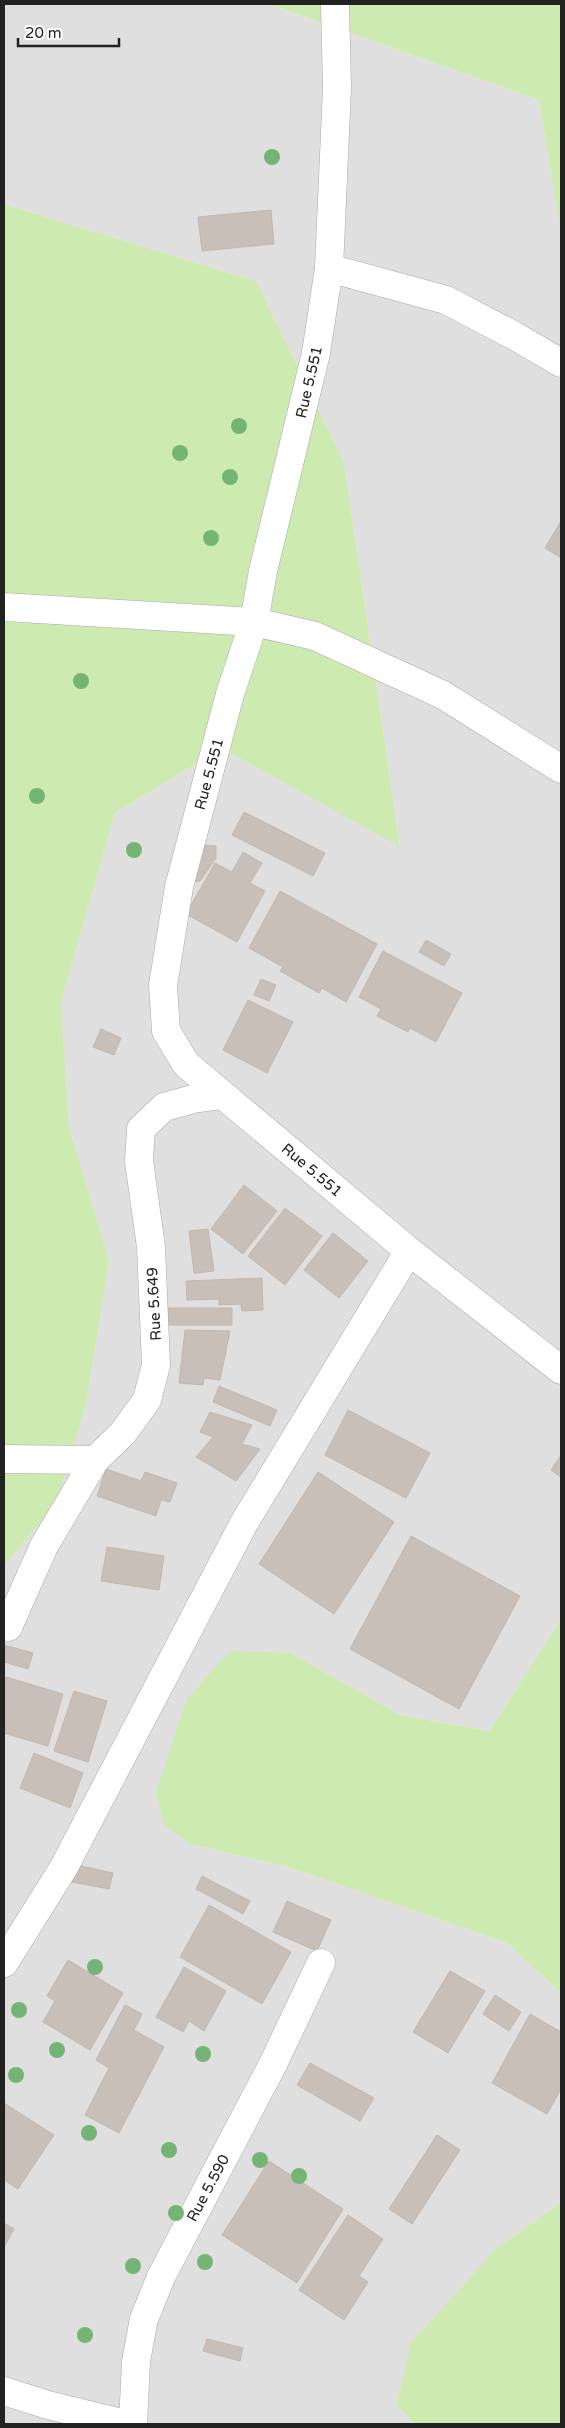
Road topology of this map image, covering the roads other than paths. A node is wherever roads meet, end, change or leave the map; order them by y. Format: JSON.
{"nodes":[{"id":1,"x":334,"y":4,"type":"edge"},
{"id":2,"x":329,"y":268,"type":"junction"},
{"id":3,"x":561,"y":363,"type":"edge"},
{"id":4,"x":4,"y":607,"type":"edge"},
{"id":5,"x":254,"y":622,"type":"junction"},
{"id":6,"x":561,"y":769,"type":"edge"},
{"id":7,"x":222,"y":1095,"type":"junction"},
{"id":8,"x":409,"y":1251,"type":"junction"},
{"id":9,"x":561,"y":1370,"type":"edge"},
{"id":10,"x":4,"y":1459,"type":"edge"},
{"id":11,"x":96,"y":1460,"type":"junction"},
{"id":12,"x":8,"y":1627,"type":"dead end"},
{"id":13,"x":4,"y":1963,"type":"edge"},
{"id":14,"x":321,"y":1963,"type":"dead end"},
{"id":15,"x":4,"y":2390,"type":"edge"},
{"id":16,"x":126,"y":2424,"type":"edge"},
{"id":17,"x":133,"y":2424,"type":"edge"}],
"edges":[{"from":1,"to":2,"type":"street","name":"Rue 5.551"},
{"from":2,"to":3,"type":"street"},
{"from":2,"to":5,"type":"street","name":"Rue 5.551"},
{"from":4,"to":5,"type":"street"},
{"from":5,"to":6,"type":"street"},
{"from":5,"to":7,"type":"street","name":"Rue 5.551"},
{"from":7,"to":8,"type":"street","name":"Rue 5.551"},
{"from":7,"to":11,"type":"street","name":"Rue 5.649"},
{"from":8,"to":9,"type":"street","name":"Rue 5.551"},
{"from":8,"to":13,"type":"street"},
{"from":10,"to":11,"type":"street"},
{"from":11,"to":12,"type":"street","name":"Rue 5.649"},
{"from":14,"to":17,"type":"street","name":"Rue 5.590"},
{"from":15,"to":16,"type":"street"}]}
